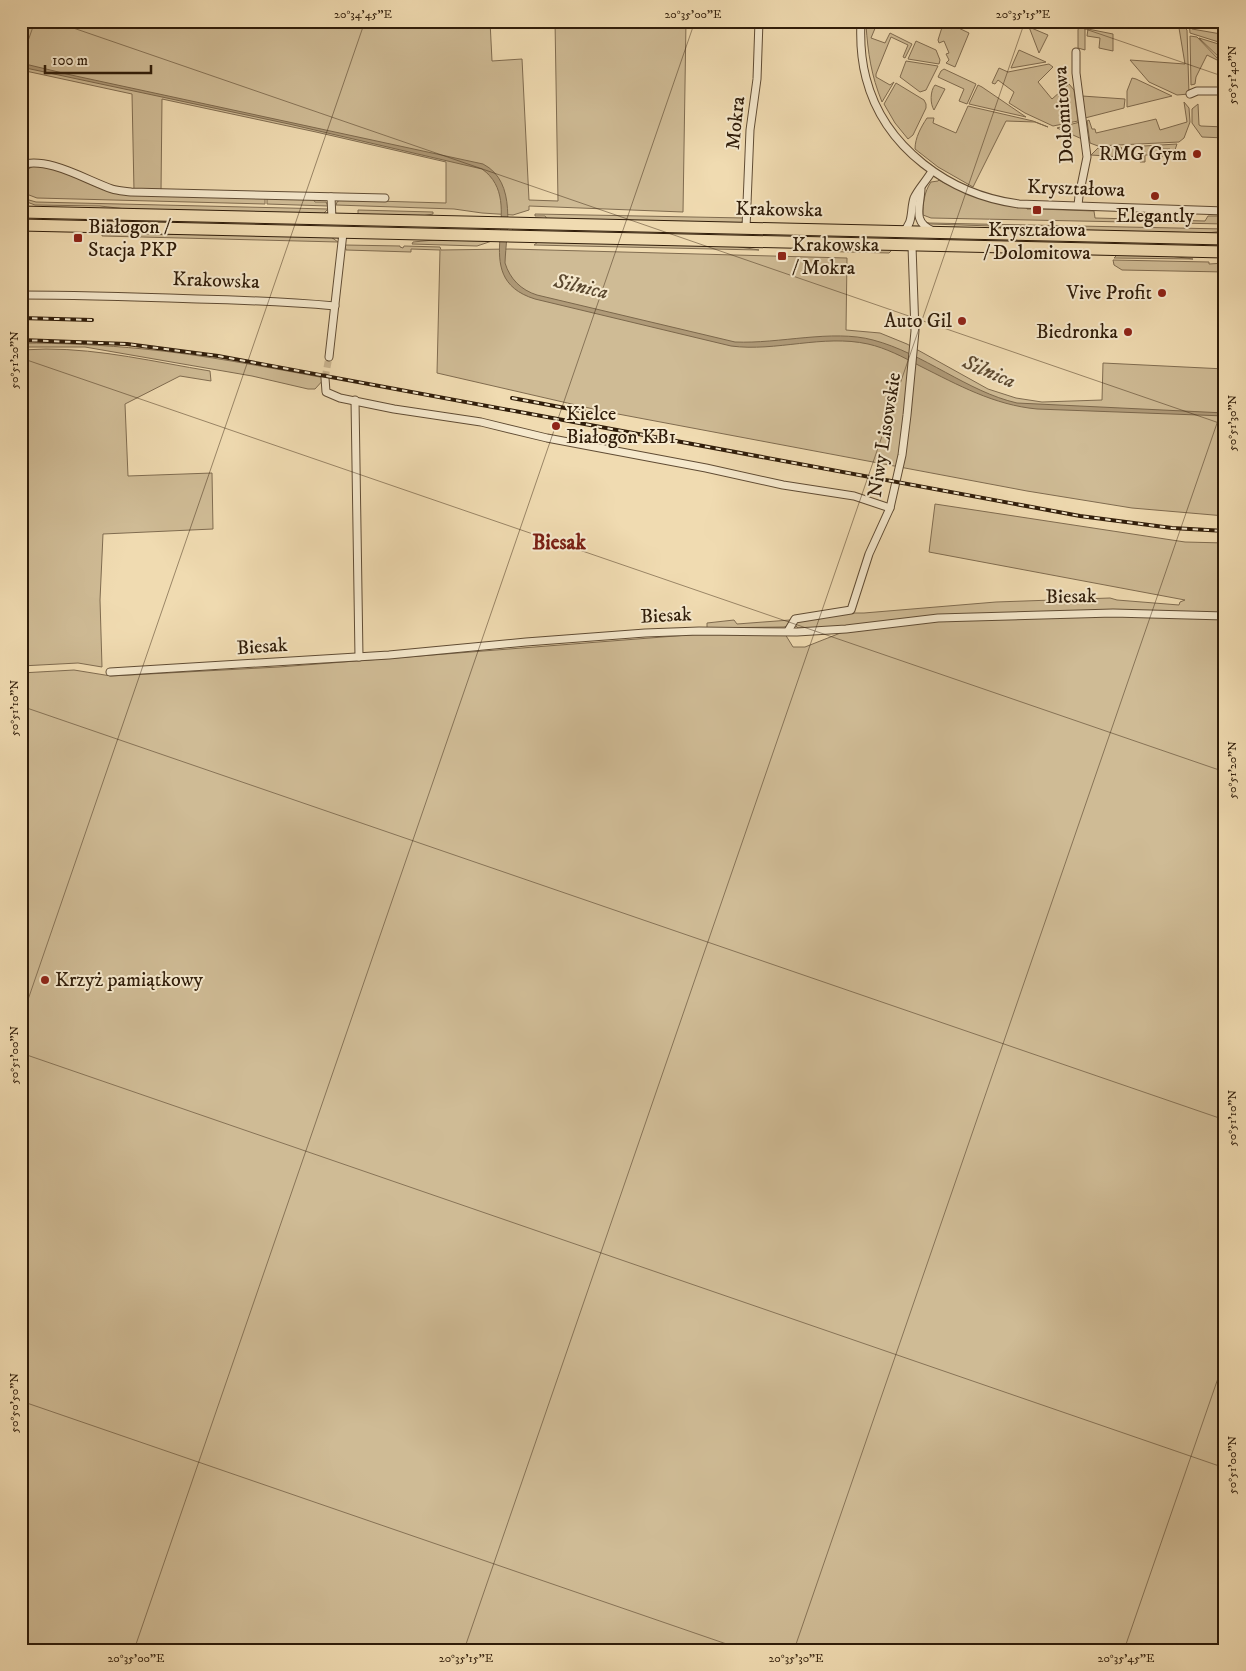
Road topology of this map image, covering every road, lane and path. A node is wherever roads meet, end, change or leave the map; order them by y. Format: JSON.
{"nodes":[{"id":1,"x":759,"y":21,"type":"edge"},
{"id":2,"x":860,"y":21,"type":"edge"},
{"id":3,"x":1076,"y":52,"type":"dead end"},
{"id":4,"x":1225,"y":91,"type":"edge"},
{"id":5,"x":1190,"y":94,"type":"dead end"},
{"id":6,"x":21,"y":166,"type":"edge"},
{"id":7,"x":932,"y":171,"type":"junction"},
{"id":8,"x":921,"y":188,"type":"junction"},
{"id":9,"x":331,"y":197,"type":"junction"},
{"id":10,"x":385,"y":198,"type":"dead end"},
{"id":11,"x":1078,"y":205,"type":"junction"},
{"id":12,"x":1225,"y":210,"type":"edge"},
{"id":13,"x":21,"y":212,"type":"edge"},
{"id":14,"x":332,"y":219,"type":"junction"},
{"id":15,"x":21,"y":226,"type":"edge"},
{"id":16,"x":746,"y":228,"type":"junction"},
{"id":17,"x":902,"y":232,"type":"junction"},
{"id":18,"x":937,"y":232,"type":"junction"},
{"id":19,"x":343,"y":233,"type":"junction"},
{"id":20,"x":1225,"y":238,"type":"edge"},
{"id":21,"x":912,"y":246,"type":"junction"},
{"id":22,"x":1225,"y":252,"type":"edge"},
{"id":23,"x":21,"y":295,"type":"edge"},
{"id":24,"x":335,"y":306,"type":"junction"},
{"id":25,"x":329,"y":356,"type":"tunnel mouth"},
{"id":26,"x":325,"y":378,"type":"tunnel mouth"},
{"id":27,"x":355,"y":400,"type":"junction"},
{"id":28,"x":890,"y":508,"type":"junction"},
{"id":29,"x":1225,"y":616,"type":"edge"},
{"id":30,"x":788,"y":631,"type":"junction"},
{"id":31,"x":359,"y":657,"type":"junction"},
{"id":32,"x":110,"y":672,"type":"dead end"}],
"edges":[{"from":1,"to":16,"type":"street","name":"Mokra"},
{"from":2,"to":7,"type":"street","name":"Kryształowa"},
{"from":3,"to":11,"type":"street","name":"Dolomitowa"},
{"from":4,"to":5,"type":"street"},
{"from":6,"to":9,"type":"street"},
{"from":7,"to":8,"type":"street"},
{"from":7,"to":11,"type":"street","name":"Kryształowa"},
{"from":8,"to":17,"type":"street"},
{"from":8,"to":18,"type":"street"},
{"from":9,"to":10,"type":"street"},
{"from":9,"to":14,"type":"street"},
{"from":11,"to":12,"type":"street","name":"Kryształowa"},
{"from":13,"to":14,"type":"main road","name":"Krakowska"},
{"from":14,"to":16,"type":"main road","name":"Krakowska"},
{"from":15,"to":19,"type":"main road","name":"Krakowska"},
{"from":16,"to":17,"type":"main road","name":"Krakowska"},
{"from":17,"to":18,"type":"main road","name":"Krakowska"},
{"from":18,"to":20,"type":"main road","name":"Krakowska"},
{"from":19,"to":21,"type":"main road","name":"Krakowska"},
{"from":19,"to":24,"type":"street"},
{"from":21,"to":22,"type":"main road","name":"Krakowska"},
{"from":21,"to":28,"type":"street","name":"Niwy Lisowskie"},
{"from":23,"to":24,"type":"street","name":"Krakowska"},
{"from":24,"to":25,"type":"street"},
{"from":26,"to":27,"type":"street"},
{"from":27,"to":28,"type":"street"},
{"from":27,"to":31,"type":"street"},
{"from":28,"to":30,"type":"street","name":"Niwy Lisowskie"},
{"from":29,"to":30,"type":"street","name":"Biesak"},
{"from":30,"to":31,"type":"street","name":"Biesak"},
{"from":31,"to":32,"type":"street","name":"Biesak"}]}
